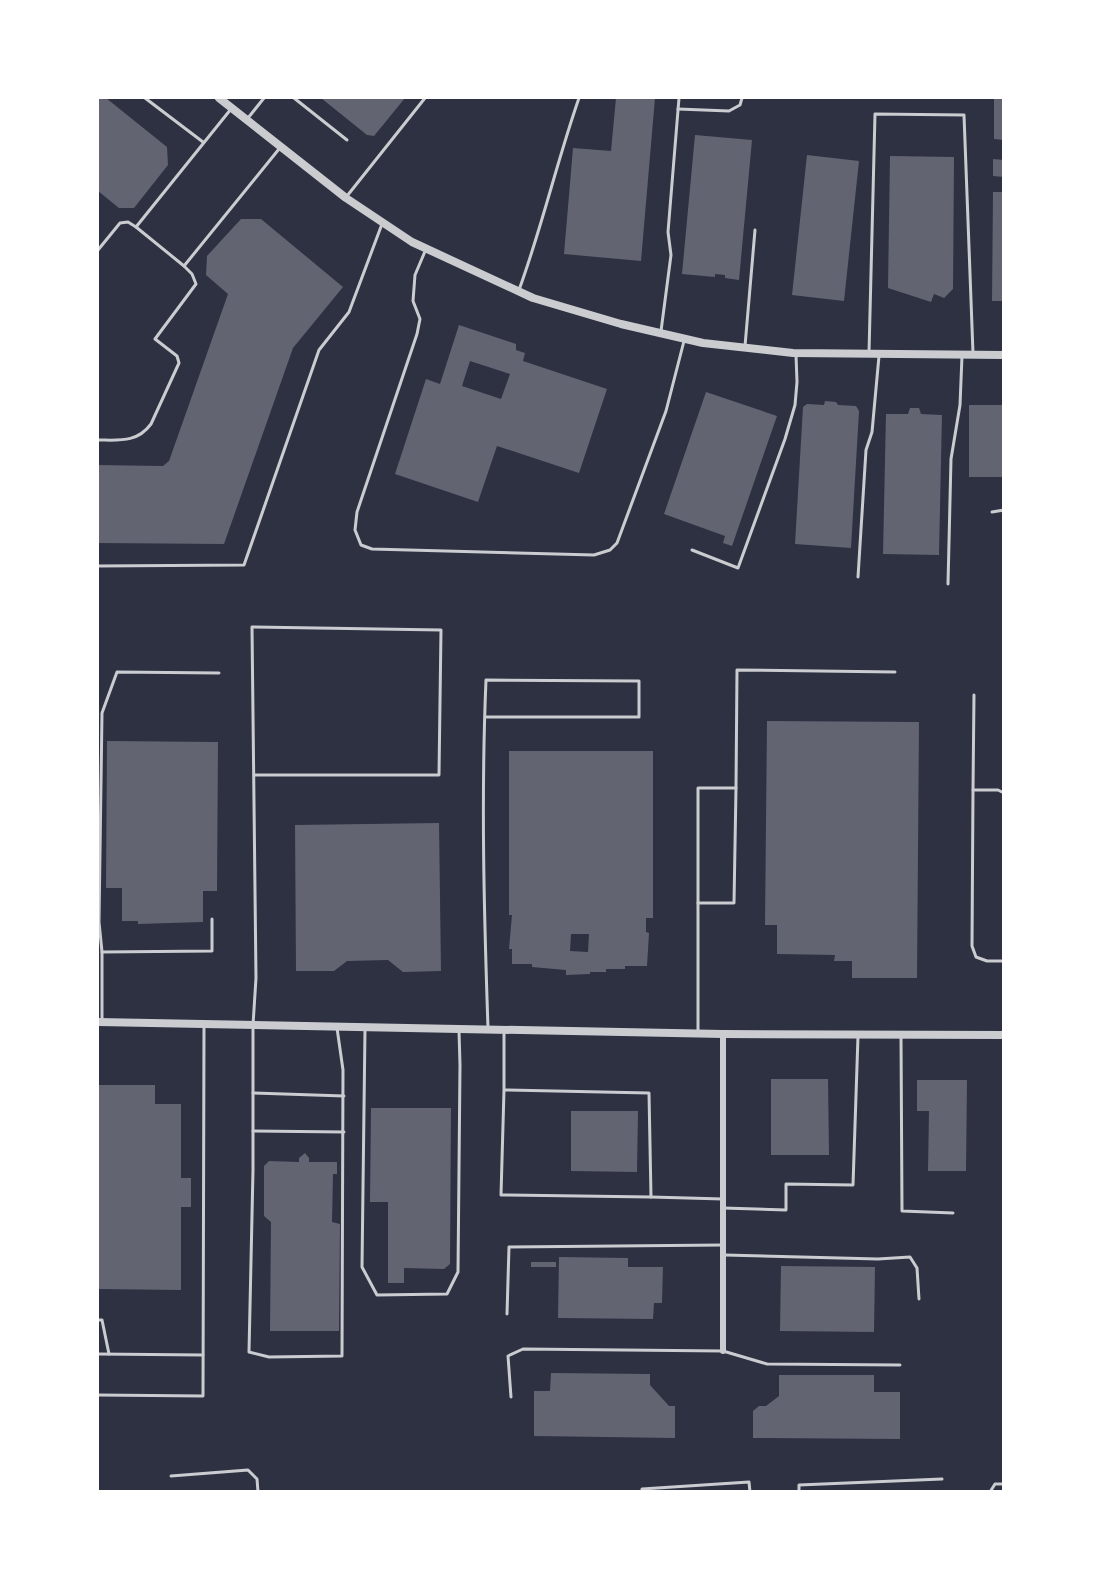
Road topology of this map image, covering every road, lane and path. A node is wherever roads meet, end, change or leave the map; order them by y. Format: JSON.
{"nodes":[{"id":1,"x":145,"y":98,"type":"edge"},
{"id":2,"x":219,"y":98,"type":"edge"},
{"id":3,"x":264,"y":98,"type":"edge"},
{"id":4,"x":294,"y":98,"type":"edge"},
{"id":5,"x":425,"y":98,"type":"edge"},
{"id":6,"x":579,"y":98,"type":"edge"},
{"id":7,"x":679,"y":98,"type":"edge"},
{"id":8,"x":742,"y":98,"type":"edge"},
{"id":9,"x":232,"y":108,"type":"junction"},
{"id":10,"x":678,"y":109,"type":"junction"},
{"id":11,"x":247,"y":119,"type":"junction"},
{"id":12,"x":347,"y":140,"type":"dead end"},
{"id":13,"x":203,"y":142,"type":"junction"},
{"id":14,"x":281,"y":147,"type":"junction"},
{"id":15,"x":346,"y":198,"type":"junction"},
{"id":16,"x":383,"y":222,"type":"junction"},
{"id":17,"x":136,"y":228,"type":"junction"},
{"id":18,"x":755,"y":230,"type":"dead end"},
{"id":19,"x":426,"y":249,"type":"junction"},
{"id":20,"x":98,"y":250,"type":"edge"},
{"id":21,"x":184,"y":266,"type":"junction"},
{"id":22,"x":519,"y":292,"type":"junction"},
{"id":23,"x":661,"y":334,"type":"junction"},
{"id":24,"x":685,"y":339,"type":"junction"},
{"id":25,"x":745,"y":348,"type":"junction"},
{"id":26,"x":796,"y":353,"type":"junction"},
{"id":27,"x":869,"y":354,"type":"junction"},
{"id":28,"x":879,"y":354,"type":"junction"},
{"id":29,"x":962,"y":355,"type":"junction"},
{"id":30,"x":973,"y":355,"type":"junction"},
{"id":31,"x":1004,"y":355,"type":"edge"},
{"id":32,"x":98,"y":440,"type":"edge"},
{"id":33,"x":1004,"y":510,"type":"edge"},
{"id":34,"x":993,"y":512,"type":"dead end"},
{"id":35,"x":692,"y":550,"type":"dead end"},
{"id":36,"x":98,"y":566,"type":"edge"},
{"id":37,"x":858,"y":577,"type":"dead end"},
{"id":38,"x":948,"y":584,"type":"dead end"},
{"id":39,"x":895,"y":672,"type":"dead end"},
{"id":40,"x":219,"y":673,"type":"dead end"},
{"id":41,"x":974,"y":695,"type":"dead end"},
{"id":42,"x":484,"y":717,"type":"junction"},
{"id":43,"x":254,"y":775,"type":"junction"},
{"id":44,"x":736,"y":788,"type":"junction"},
{"id":45,"x":973,"y":790,"type":"junction"},
{"id":46,"x":1004,"y":793,"type":"edge"},
{"id":47,"x":698,"y":903,"type":"junction"},
{"id":48,"x":212,"y":919,"type":"dead end"},
{"id":49,"x":102,"y":952,"type":"junction"},
{"id":50,"x":1004,"y":961,"type":"edge"},
{"id":51,"x":100,"y":1022,"type":"edge"},
{"id":52,"x":204,"y":1024,"type":"junction"},
{"id":53,"x":253,"y":1025,"type":"junction"},
{"id":54,"x":337,"y":1027,"type":"junction"},
{"id":55,"x":365,"y":1027,"type":"junction"},
{"id":56,"x":459,"y":1029,"type":"junction"},
{"id":57,"x":488,"y":1030,"type":"junction"},
{"id":58,"x":504,"y":1030,"type":"junction"},
{"id":59,"x":698,"y":1033,"type":"junction"},
{"id":60,"x":723,"y":1034,"type":"junction"},
{"id":61,"x":858,"y":1035,"type":"junction"},
{"id":62,"x":901,"y":1035,"type":"junction"},
{"id":63,"x":1004,"y":1035,"type":"edge"},
{"id":64,"x":504,"y":1090,"type":"junction"},
{"id":65,"x":253,"y":1092,"type":"junction"},
{"id":66,"x":344,"y":1096,"type":"junction"},
{"id":67,"x":253,"y":1131,"type":"junction"},
{"id":68,"x":344,"y":1132,"type":"junction"},
{"id":69,"x":651,"y":1197,"type":"junction"},
{"id":70,"x":723,"y":1199,"type":"junction"},
{"id":71,"x":723,"y":1208,"type":"junction"},
{"id":72,"x":954,"y":1213,"type":"dead end"},
{"id":73,"x":723,"y":1245,"type":"junction"},
{"id":74,"x":723,"y":1255,"type":"junction"},
{"id":75,"x":919,"y":1299,"type":"dead end"},
{"id":76,"x":507,"y":1314,"type":"dead end"},
{"id":77,"x":98,"y":1320,"type":"edge"},
{"id":78,"x":723,"y":1351,"type":"junction"},
{"id":79,"x":98,"y":1354,"type":"edge"},
{"id":80,"x":109,"y":1354,"type":"junction"},
{"id":81,"x":203,"y":1355,"type":"junction"},
{"id":82,"x":900,"y":1365,"type":"dead end"},
{"id":83,"x":98,"y":1395,"type":"edge"},
{"id":84,"x":512,"y":1397,"type":"dead end"},
{"id":85,"x":171,"y":1476,"type":"dead end"},
{"id":86,"x":942,"y":1479,"type":"dead end"},
{"id":87,"x":1004,"y":1484,"type":"edge"},
{"id":88,"x":258,"y":1491,"type":"edge"},
{"id":89,"x":642,"y":1491,"type":"edge"},
{"id":90,"x":750,"y":1491,"type":"edge"},
{"id":91,"x":799,"y":1491,"type":"edge"},
{"id":92,"x":990,"y":1491,"type":"edge"}],
"edges":[{"from":1,"to":13,"type":"lane"},
{"from":2,"to":9,"type":"street"},
{"from":3,"to":11,"type":"lane"},
{"from":4,"to":12,"type":"lane"},
{"from":5,"to":15,"type":"lane"},
{"from":6,"to":22,"type":"lane"},
{"from":7,"to":10,"type":"lane"},
{"from":8,"to":10,"type":"lane"},
{"from":9,"to":11,"type":"street"},
{"from":9,"to":13,"type":"lane"},
{"from":10,"to":23,"type":"lane"},
{"from":11,"to":14,"type":"street"},
{"from":13,"to":17,"type":"lane"},
{"from":14,"to":15,"type":"street"},
{"from":14,"to":21,"type":"lane"},
{"from":15,"to":16,"type":"street"},
{"from":16,"to":19,"type":"street"},
{"from":16,"to":36,"type":"lane"},
{"from":17,"to":20,"type":"lane"},
{"from":17,"to":21,"type":"lane"},
{"from":18,"to":25,"type":"lane"},
{"from":19,"to":22,"type":"street"},
{"from":19,"to":24,"type":"lane"},
{"from":21,"to":32,"type":"lane"},
{"from":22,"to":23,"type":"street"},
{"from":23,"to":24,"type":"street"},
{"from":24,"to":25,"type":"street"},
{"from":25,"to":26,"type":"street"},
{"from":26,"to":27,"type":"street"},
{"from":26,"to":35,"type":"lane"},
{"from":27,"to":28,"type":"street"},
{"from":27,"to":30,"type":"lane"},
{"from":28,"to":29,"type":"street"},
{"from":28,"to":37,"type":"lane"},
{"from":29,"to":30,"type":"street"},
{"from":29,"to":38,"type":"lane"},
{"from":30,"to":31,"type":"street"},
{"from":33,"to":34,"type":"lane"},
{"from":39,"to":44,"type":"lane"},
{"from":40,"to":49,"type":"lane"},
{"from":41,"to":45,"type":"lane"},
{"from":42,"to":42,"type":"lane"},
{"from":42,"to":57,"type":"lane"},
{"from":43,"to":43,"type":"lane"},
{"from":43,"to":53,"type":"lane"},
{"from":44,"to":47,"type":"lane"},
{"from":44,"to":47,"type":"lane"},
{"from":45,"to":46,"type":"lane"},
{"from":45,"to":50,"type":"lane"},
{"from":47,"to":59,"type":"lane"},
{"from":48,"to":49,"type":"lane"},
{"from":49,"to":51,"type":"lane"},
{"from":51,"to":52,"type":"street"},
{"from":52,"to":53,"type":"street"},
{"from":52,"to":81,"type":"lane"},
{"from":53,"to":54,"type":"street"},
{"from":53,"to":65,"type":"lane"},
{"from":54,"to":55,"type":"street"},
{"from":54,"to":66,"type":"lane"},
{"from":55,"to":56,"type":"street"},
{"from":55,"to":56,"type":"lane"},
{"from":56,"to":57,"type":"street"},
{"from":57,"to":58,"type":"street"},
{"from":58,"to":59,"type":"street"},
{"from":58,"to":64,"type":"lane"},
{"from":59,"to":60,"type":"street"},
{"from":60,"to":61,"type":"street"},
{"from":60,"to":70,"type":"street"},
{"from":61,"to":62,"type":"street"},
{"from":61,"to":71,"type":"lane"},
{"from":62,"to":63,"type":"street"},
{"from":62,"to":72,"type":"lane"},
{"from":64,"to":69,"type":"lane"},
{"from":64,"to":69,"type":"lane"},
{"from":65,"to":66,"type":"lane"},
{"from":65,"to":67,"type":"lane"},
{"from":66,"to":68,"type":"lane"},
{"from":67,"to":68,"type":"lane"},
{"from":67,"to":68,"type":"lane"},
{"from":69,"to":70,"type":"lane"},
{"from":70,"to":71,"type":"street"},
{"from":71,"to":73,"type":"street"},
{"from":73,"to":74,"type":"street"},
{"from":73,"to":76,"type":"lane"},
{"from":74,"to":75,"type":"lane"},
{"from":74,"to":78,"type":"street"},
{"from":77,"to":80,"type":"lane"},
{"from":78,"to":82,"type":"lane"},
{"from":78,"to":84,"type":"lane"},
{"from":79,"to":80,"type":"lane"},
{"from":80,"to":81,"type":"lane"},
{"from":81,"to":83,"type":"lane"},
{"from":85,"to":88,"type":"lane"},
{"from":86,"to":91,"type":"lane"},
{"from":87,"to":92,"type":"lane"},
{"from":89,"to":90,"type":"lane"}]}
